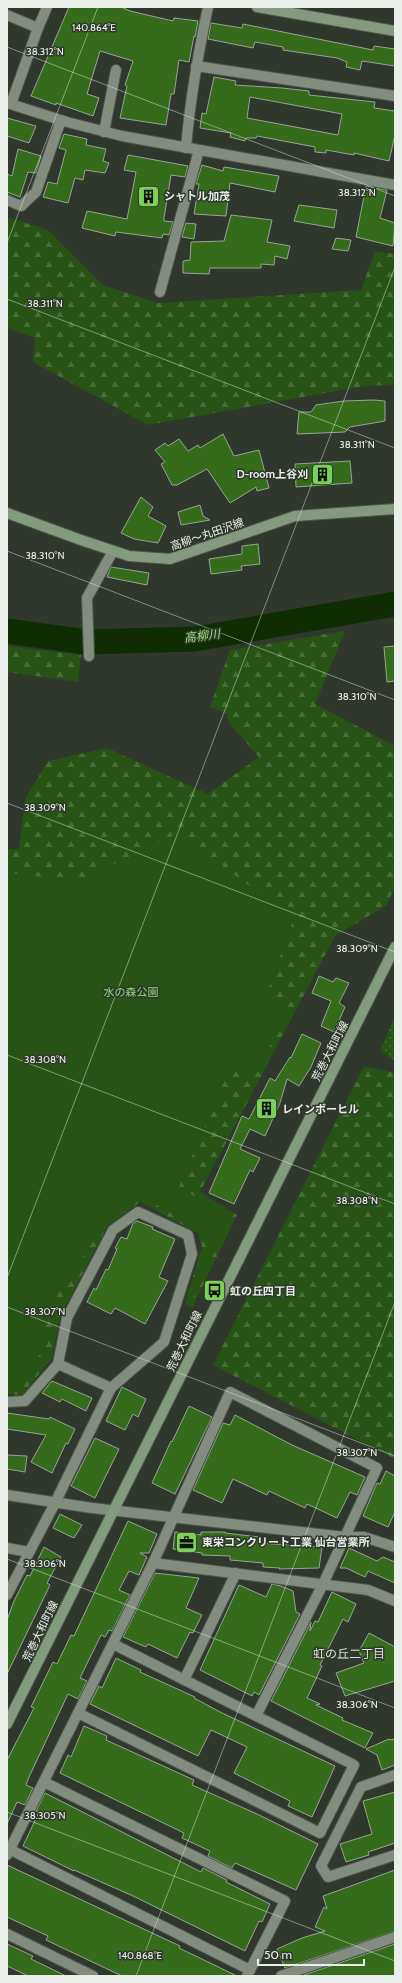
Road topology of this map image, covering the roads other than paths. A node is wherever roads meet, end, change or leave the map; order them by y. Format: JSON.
{"nodes":[{"id":1,"x":47,"y":7,"type":"edge"},
{"id":2,"x":208,"y":7,"type":"edge"},
{"id":3,"x":258,"y":7,"type":"edge"},
{"id":4,"x":7,"y":15,"type":"edge"},
{"id":5,"x":38,"y":28,"type":"junction"},
{"id":6,"x":395,"y":31,"type":"edge"},
{"id":7,"x":196,"y":66,"type":"junction"},
{"id":8,"x":116,"y":70,"type":"dead end"},
{"id":9,"x":395,"y":96,"type":"edge"},
{"id":10,"x":9,"y":104,"type":"edge"},
{"id":11,"x":61,"y":120,"type":"junction"},
{"id":12,"x":104,"y":132,"type":"junction"},
{"id":13,"x":186,"y":148,"type":"junction"},
{"id":14,"x":198,"y":150,"type":"junction"},
{"id":15,"x":395,"y":185,"type":"edge"},
{"id":16,"x":7,"y":200,"type":"edge"},
{"id":17,"x":160,"y":292,"type":"dead end"},
{"id":18,"x":395,"y":509,"type":"edge"},
{"id":19,"x":7,"y":513,"type":"edge"},
{"id":20,"x":113,"y":550,"type":"junction"},
{"id":21,"x":90,"y":656,"type":"dead end"},
{"id":22,"x":395,"y":947,"type":"edge"},
{"id":23,"x":58,"y":1364,"type":"junction"},
{"id":24,"x":111,"y":1388,"type":"junction"},
{"id":25,"x":7,"y":1402,"type":"edge"},
{"id":26,"x":7,"y":1495,"type":"edge"},
{"id":27,"x":55,"y":1503,"type":"junction"},
{"id":28,"x":113,"y":1511,"type":"junction"},
{"id":29,"x":174,"y":1517,"type":"junction"},
{"id":30,"x":345,"y":1537,"type":"junction"},
{"id":31,"x":395,"y":1547,"type":"edge"},
{"id":32,"x":7,"y":1548,"type":"edge"},
{"id":33,"x":29,"y":1552,"type":"junction"},
{"id":34,"x":153,"y":1563,"type":"junction"},
{"id":35,"x":236,"y":1573,"type":"junction"},
{"id":36,"x":323,"y":1584,"type":"junction"},
{"id":37,"x":7,"y":1595,"type":"edge"},
{"id":38,"x":395,"y":1601,"type":"edge"},
{"id":39,"x":112,"y":1644,"type":"junction"},
{"id":40,"x":184,"y":1680,"type":"junction"},
{"id":41,"x":78,"y":1714,"type":"junction"},
{"id":42,"x":256,"y":1716,"type":"junction"},
{"id":43,"x":7,"y":1724,"type":"edge"},
{"id":44,"x":395,"y":1775,"type":"edge"},
{"id":45,"x":44,"y":1782,"type":"junction"},
{"id":46,"x":8,"y":1851,"type":"edge"},
{"id":47,"x":395,"y":1855,"type":"edge"},
{"id":48,"x":7,"y":1934,"type":"edge"},
{"id":49,"x":395,"y":1936,"type":"edge"},
{"id":50,"x":248,"y":1973,"type":"edge"},
{"id":51,"x":93,"y":1976,"type":"edge"},
{"id":52,"x":281,"y":1976,"type":"edge"}],
"edges":[{"from":1,"to":5,"type":"street"},
{"from":2,"to":7,"type":"street"},
{"from":3,"to":6,"type":"street"},
{"from":4,"to":5,"type":"street"},
{"from":5,"to":10,"type":"street"},
{"from":7,"to":9,"type":"street"},
{"from":7,"to":13,"type":"street"},
{"from":8,"to":12,"type":"street"},
{"from":10,"to":11,"type":"street"},
{"from":11,"to":12,"type":"street"},
{"from":11,"to":16,"type":"street"},
{"from":12,"to":13,"type":"street"},
{"from":13,"to":14,"type":"street"},
{"from":14,"to":15,"type":"street"},
{"from":14,"to":17,"type":"street"},
{"from":18,"to":20,"type":"street","name":"高柳～丸田沢線"},
{"from":19,"to":20,"type":"street","name":"高柳～丸田沢線"},
{"from":20,"to":21,"type":"street"},
{"from":22,"to":28,"type":"street","name":"荒巻大和町線"},
{"from":23,"to":24,"type":"street"},
{"from":23,"to":24,"type":"street"},
{"from":23,"to":25,"type":"street"},
{"from":24,"to":27,"type":"street"},
{"from":26,"to":27,"type":"street"},
{"from":27,"to":28,"type":"street"},
{"from":27,"to":33,"type":"street"},
{"from":28,"to":29,"type":"street"},
{"from":28,"to":43,"type":"street","name":"荒巻大和町線"},
{"from":29,"to":30,"type":"street"},
{"from":29,"to":30,"type":"street"},
{"from":29,"to":34,"type":"street"},
{"from":30,"to":31,"type":"street"},
{"from":30,"to":36,"type":"street"},
{"from":32,"to":33,"type":"street"},
{"from":33,"to":37,"type":"street"},
{"from":34,"to":35,"type":"street"},
{"from":34,"to":39,"type":"street"},
{"from":35,"to":36,"type":"street"},
{"from":35,"to":40,"type":"street"},
{"from":36,"to":38,"type":"street"},
{"from":36,"to":42,"type":"street"},
{"from":39,"to":40,"type":"street"},
{"from":39,"to":41,"type":"street"},
{"from":40,"to":42,"type":"street"},
{"from":41,"to":42,"type":"street"},
{"from":41,"to":45,"type":"street"},
{"from":44,"to":47,"type":"street"},
{"from":45,"to":46,"type":"street"},
{"from":45,"to":50,"type":"street"},
{"from":46,"to":50,"type":"street"},
{"from":48,"to":51,"type":"street"},
{"from":49,"to":52,"type":"street"}]}
